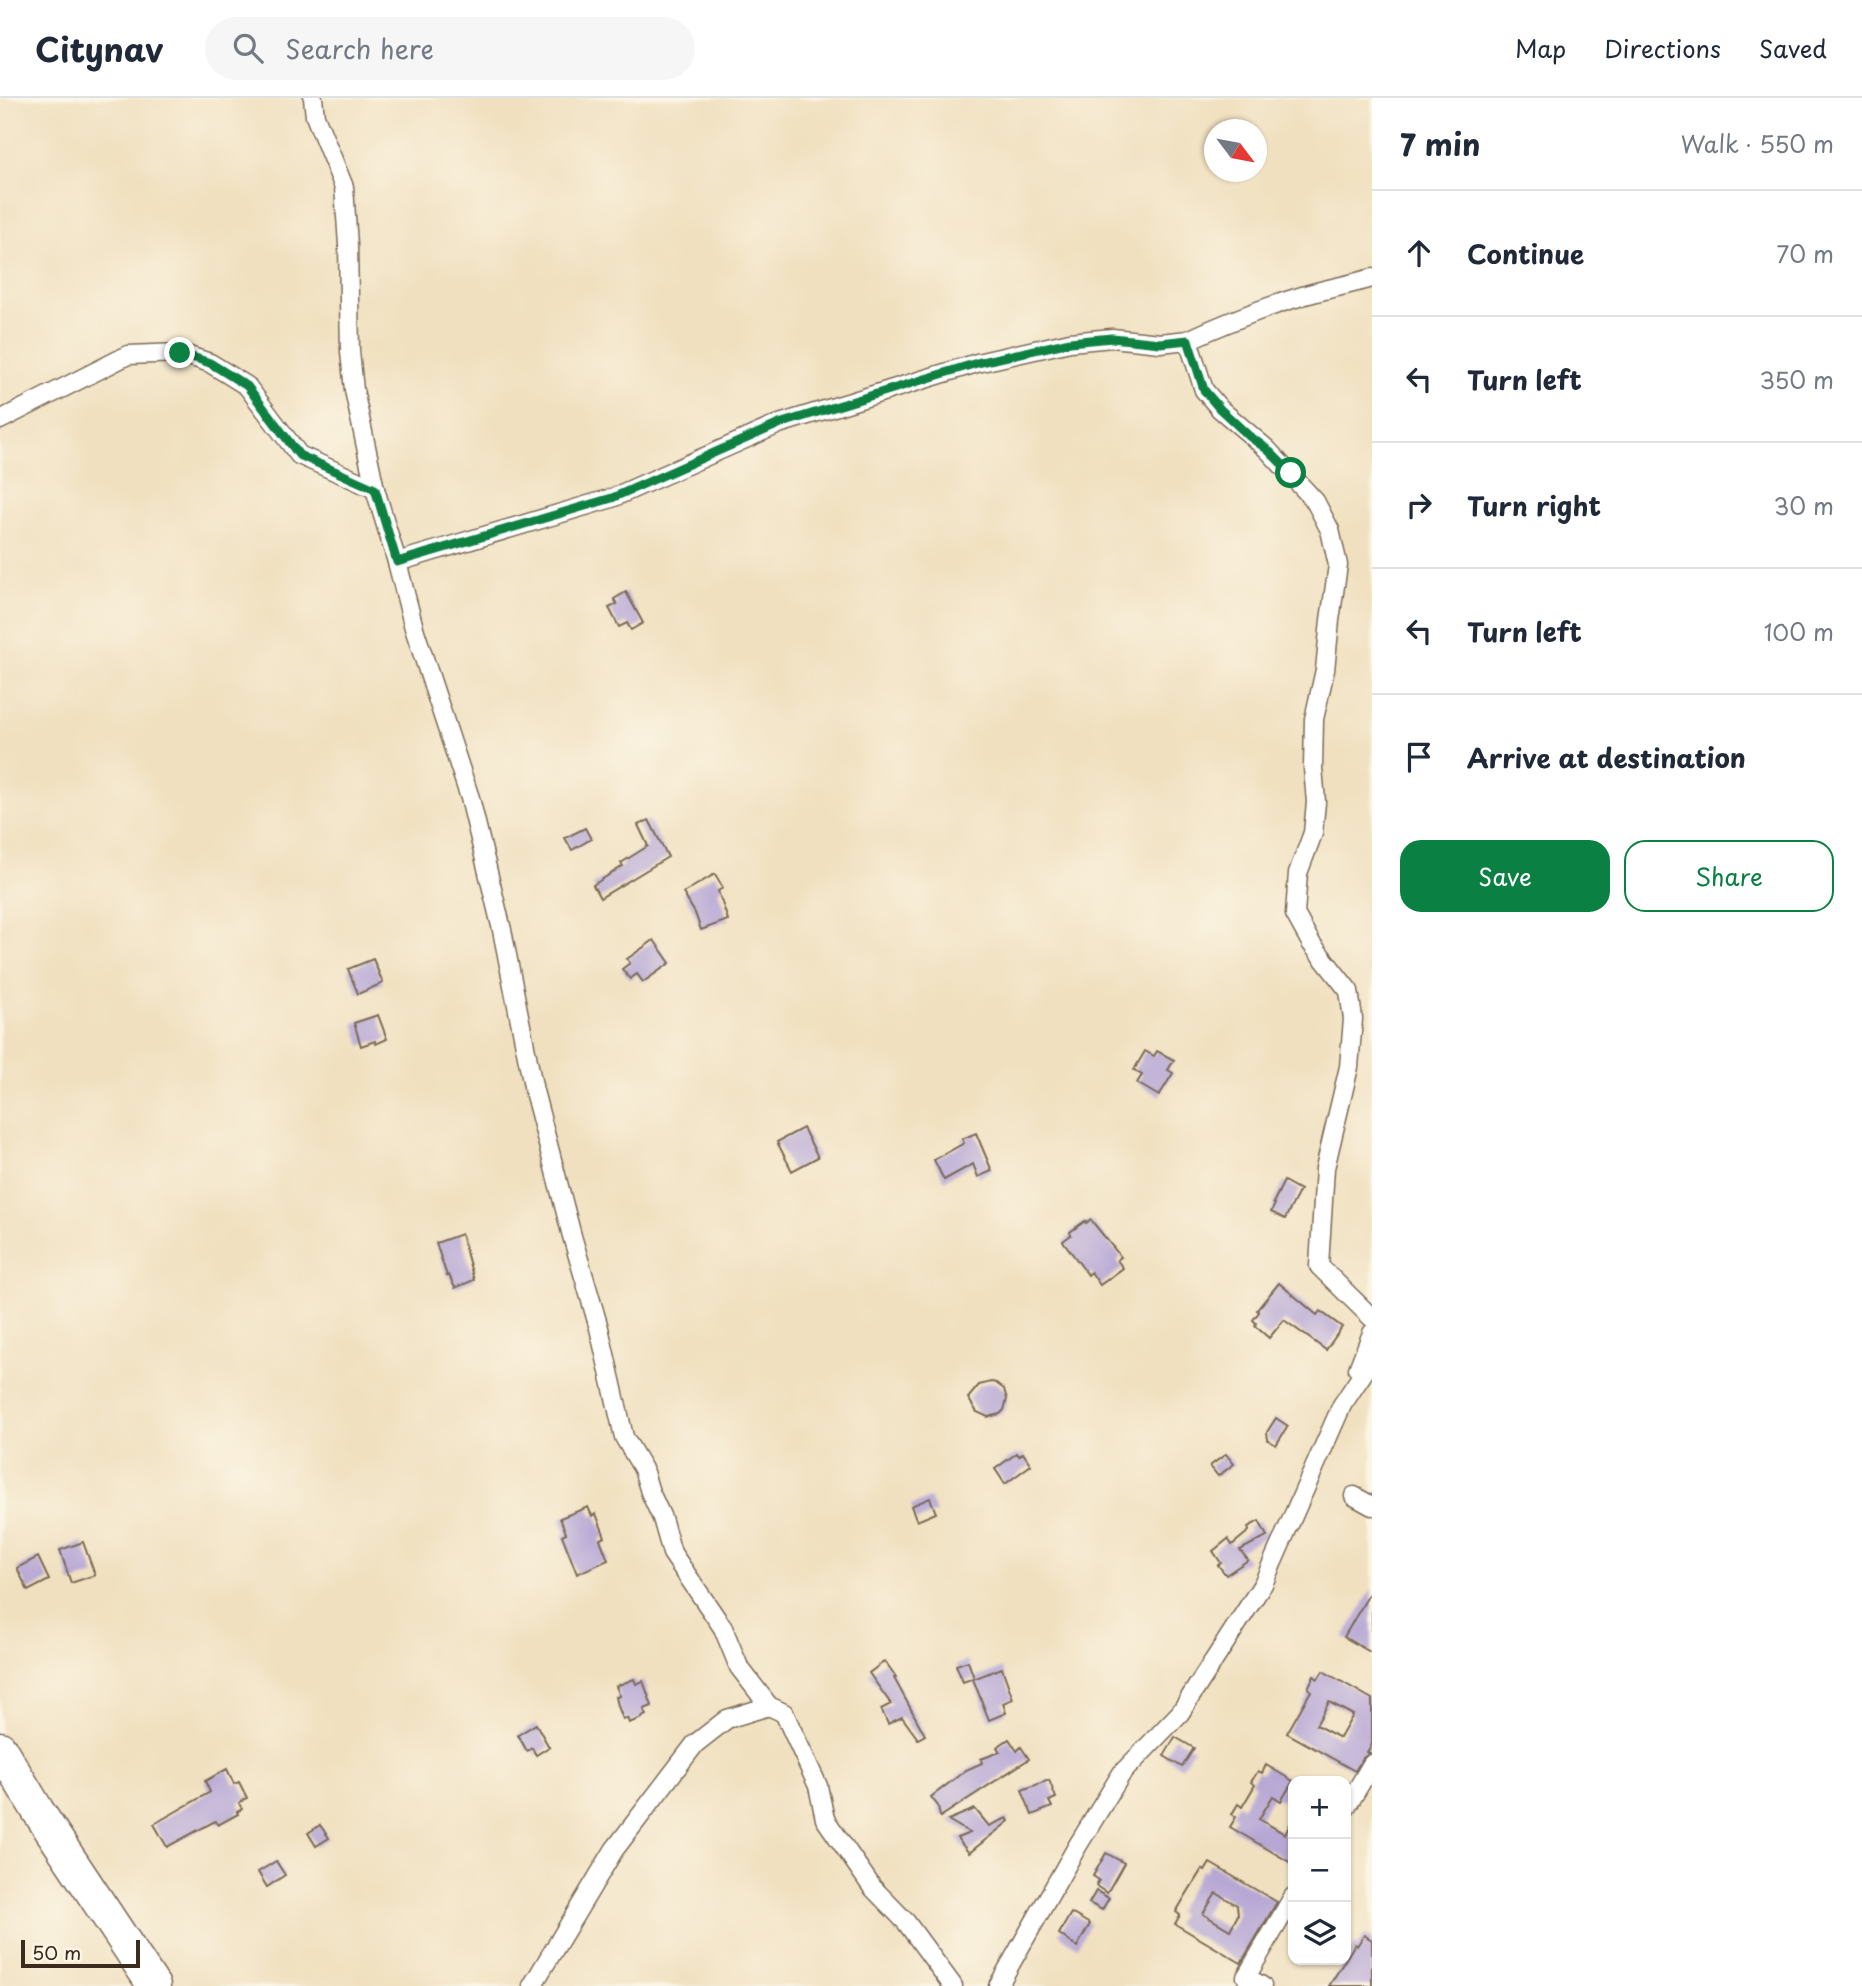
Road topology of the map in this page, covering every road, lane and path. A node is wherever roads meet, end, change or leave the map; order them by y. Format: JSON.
{"nodes":[{"id":1,"x":313,"y":98,"type":"edge"},
{"id":2,"x":1372,"y":278,"type":"edge"},
{"id":3,"x":1188,"y":340,"type":"junction"},
{"id":4,"x":0,"y":420,"type":"edge"},
{"id":5,"x":375,"y":489,"type":"junction"},
{"id":6,"x":397,"y":562,"type":"junction"},
{"id":7,"x":1372,"y":1318,"type":"edge"},
{"id":8,"x":1372,"y":1333,"type":"edge"},
{"id":9,"x":1372,"y":1360,"type":"edge"},
{"id":10,"x":1342,"y":1405,"type":"junction"},
{"id":11,"x":1354,"y":1496,"type":"dead end"},
{"id":12,"x":1372,"y":1506,"type":"edge"},
{"id":13,"x":769,"y":1706,"type":"junction"},
{"id":14,"x":0,"y":1748,"type":"edge"},
{"id":15,"x":1372,"y":1764,"type":"edge"},
{"id":16,"x":1351,"y":1800,"type":"edge"},
{"id":17,"x":1290,"y":1902,"type":"edge"},
{"id":18,"x":154,"y":1986,"type":"edge"},
{"id":19,"x":532,"y":1986,"type":"edge"},
{"id":20,"x":953,"y":1986,"type":"edge"},
{"id":21,"x":998,"y":1986,"type":"edge"},
{"id":22,"x":1262,"y":1986,"type":"edge"}],
"edges":[{"from":1,"to":5,"type":"street"},
{"from":2,"to":3,"type":"street"},
{"from":3,"to":6,"type":"street"},
{"from":3,"to":7,"type":"street"},
{"from":4,"to":5,"type":"street"},
{"from":5,"to":6,"type":"street"},
{"from":6,"to":13,"type":"street"},
{"from":8,"to":10,"type":"street"},
{"from":9,"to":10,"type":"street"},
{"from":10,"to":21,"type":"street"},
{"from":11,"to":12,"type":"street"},
{"from":13,"to":19,"type":"street"},
{"from":13,"to":20,"type":"street"},
{"from":14,"to":18,"type":"highway"},
{"from":15,"to":16,"type":"street"},
{"from":17,"to":22,"type":"street"}]}
